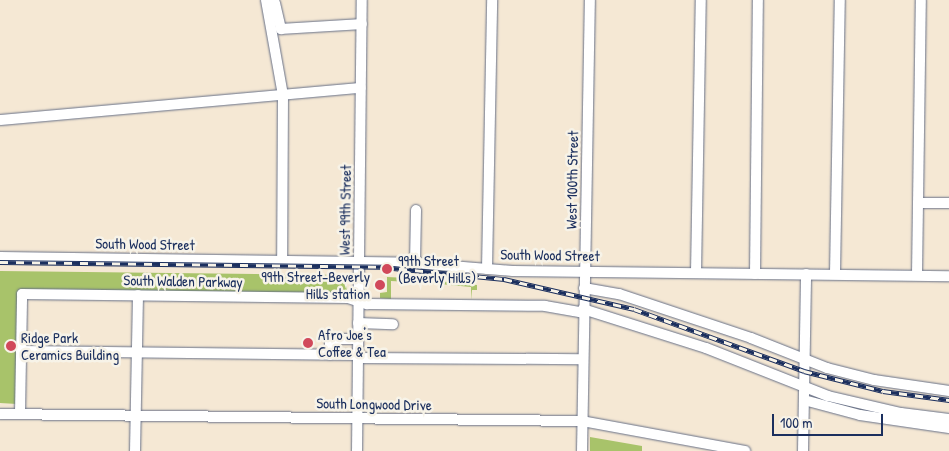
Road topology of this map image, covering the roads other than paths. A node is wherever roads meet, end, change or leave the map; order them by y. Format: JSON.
{"nodes":[{"id":1,"x":362,"y":0,"type":"edge"},
{"id":2,"x":492,"y":0,"type":"edge"},
{"id":3,"x":590,"y":0,"type":"edge"},
{"id":4,"x":701,"y":0,"type":"edge"},
{"id":5,"x":758,"y":0,"type":"edge"},
{"id":6,"x":840,"y":0,"type":"edge"},
{"id":7,"x":921,"y":0,"type":"edge"},
{"id":8,"x":271,"y":1,"type":"edge"},
{"id":9,"x":362,"y":24,"type":"junction"},
{"id":10,"x":361,"y":88,"type":"junction"},
{"id":11,"x":284,"y":95,"type":"junction"},
{"id":12,"x":0,"y":120,"type":"edge"},
{"id":13,"x":918,"y":203,"type":"junction"},
{"id":14,"x":949,"y":203,"type":"edge"},
{"id":15,"x":416,"y":210,"type":"dead end"},
{"id":16,"x":0,"y":257,"type":"edge"},
{"id":17,"x":282,"y":261,"type":"junction"},
{"id":18,"x":359,"y":262,"type":"junction"},
{"id":19,"x":415,"y":263,"type":"junction"},
{"id":20,"x":487,"y":269,"type":"junction"},
{"id":21,"x":585,"y":272,"type":"junction"},
{"id":22,"x":696,"y":273,"type":"junction"},
{"id":23,"x":755,"y":274,"type":"junction"},
{"id":24,"x":806,"y":274,"type":"junction"},
{"id":25,"x":835,"y":274,"type":"junction"},
{"id":26,"x":918,"y":275,"type":"junction"},
{"id":27,"x":949,"y":276,"type":"edge"},
{"id":28,"x":584,"y":288,"type":"junction"},
{"id":29,"x":138,"y":295,"type":"junction"},
{"id":30,"x":359,"y":301,"type":"junction"},
{"id":31,"x":583,"y":311,"type":"junction"},
{"id":32,"x":358,"y":324,"type":"junction"},
{"id":33,"x":393,"y":324,"type":"dead end"},
{"id":34,"x":358,"y":339,"type":"junction"},
{"id":35,"x":21,"y":351,"type":"junction"},
{"id":36,"x":137,"y":352,"type":"junction"},
{"id":37,"x":330,"y":354,"type":"junction"},
{"id":38,"x":358,"y":356,"type":"junction"},
{"id":39,"x":582,"y":359,"type":"junction"},
{"id":40,"x":804,"y":362,"type":"junction"},
{"id":41,"x":804,"y":386,"type":"junction"},
{"id":42,"x":949,"y":391,"type":"edge"},
{"id":43,"x":804,"y":400,"type":"junction"},
{"id":44,"x":0,"y":414,"type":"edge"},
{"id":45,"x":20,"y":414,"type":"junction"},
{"id":46,"x":136,"y":416,"type":"junction"},
{"id":47,"x":357,"y":418,"type":"junction"},
{"id":48,"x":949,"y":419,"type":"edge"},
{"id":49,"x":582,"y":421,"type":"junction"},
{"id":50,"x":949,"y":428,"type":"edge"},
{"id":51,"x":135,"y":451,"type":"edge"},
{"id":52,"x":356,"y":451,"type":"edge"},
{"id":53,"x":582,"y":451,"type":"edge"},
{"id":54,"x":745,"y":451,"type":"edge"},
{"id":55,"x":803,"y":451,"type":"edge"}],
"edges":[{"from":1,"to":9,"type":"street","name":"West 99th Street"},
{"from":2,"to":20,"type":"street"},
{"from":3,"to":21,"type":"street","name":"West 100th Street"},
{"from":4,"to":22,"type":"street"},
{"from":5,"to":23,"type":"street"},
{"from":6,"to":25,"type":"street"},
{"from":7,"to":13,"type":"street"},
{"from":8,"to":9,"type":"street"},
{"from":8,"to":11,"type":"street"},
{"from":9,"to":10,"type":"street","name":"West 99th Street"},
{"from":10,"to":11,"type":"street"},
{"from":10,"to":18,"type":"street","name":"West 99th Street"},
{"from":11,"to":12,"type":"street"},
{"from":11,"to":17,"type":"street"},
{"from":13,"to":14,"type":"street"},
{"from":13,"to":26,"type":"street"},
{"from":15,"to":19,"type":"street"},
{"from":16,"to":17,"type":"street","name":"South Wood Street"},
{"from":17,"to":18,"type":"street","name":"South Wood Street"},
{"from":18,"to":19,"type":"street","name":"South Wood Street"},
{"from":18,"to":30,"type":"street","name":"West 99th Street"},
{"from":19,"to":20,"type":"street","name":"South Wood Street"},
{"from":20,"to":21,"type":"street","name":"South Wood Street"},
{"from":21,"to":22,"type":"street","name":"South Wood Street"},
{"from":21,"to":28,"type":"street","name":"West 100th Street"},
{"from":22,"to":23,"type":"street","name":"South Wood Street"},
{"from":23,"to":24,"type":"street","name":"South Wood Street"},
{"from":24,"to":25,"type":"street","name":"South Wood Street"},
{"from":24,"to":40,"type":"street"},
{"from":25,"to":26,"type":"street","name":"South Wood Street"},
{"from":26,"to":27,"type":"street","name":"South Wood Street"},
{"from":28,"to":31,"type":"street","name":"West 100th Street"},
{"from":28,"to":40,"type":"street"},
{"from":29,"to":30,"type":"street","name":"South Walden Parkway"},
{"from":29,"to":35,"type":"street","name":"South Walden Parkway"},
{"from":29,"to":36,"type":"street"},
{"from":30,"to":31,"type":"street","name":"South Walden Parkway"},
{"from":30,"to":32,"type":"street","name":"West 99th Street"},
{"from":31,"to":39,"type":"street","name":"West 100th Street"},
{"from":31,"to":41,"type":"street","name":"South Walden Parkway"},
{"from":32,"to":33,"type":"street"},
{"from":32,"to":34,"type":"street","name":"West 99th Street"},
{"from":34,"to":37,"type":"street"},
{"from":34,"to":38,"type":"street","name":"West 99th Street"},
{"from":35,"to":36,"type":"street"},
{"from":35,"to":45,"type":"street"},
{"from":36,"to":37,"type":"street"},
{"from":36,"to":46,"type":"street"},
{"from":37,"to":38,"type":"street"},
{"from":38,"to":39,"type":"street"},
{"from":38,"to":47,"type":"street","name":"West 99th Street"},
{"from":39,"to":49,"type":"street","name":"West 100th Street"},
{"from":40,"to":41,"type":"street"},
{"from":40,"to":42,"type":"street"},
{"from":41,"to":43,"type":"street"},
{"from":41,"to":48,"type":"street","name":"South Walden Parkway"},
{"from":43,"to":50,"type":"street"},
{"from":43,"to":55,"type":"street"},
{"from":44,"to":45,"type":"street","name":"South Longwood Drive"},
{"from":45,"to":46,"type":"street","name":"South Longwood Drive"},
{"from":46,"to":47,"type":"street","name":"South Longwood Drive"},
{"from":46,"to":51,"type":"street"},
{"from":47,"to":49,"type":"street","name":"South Longwood Drive"},
{"from":47,"to":52,"type":"street","name":"West 99th Street"},
{"from":49,"to":53,"type":"street","name":"West 100th Street"},
{"from":49,"to":54,"type":"street","name":"South Longwood Drive"}]}
